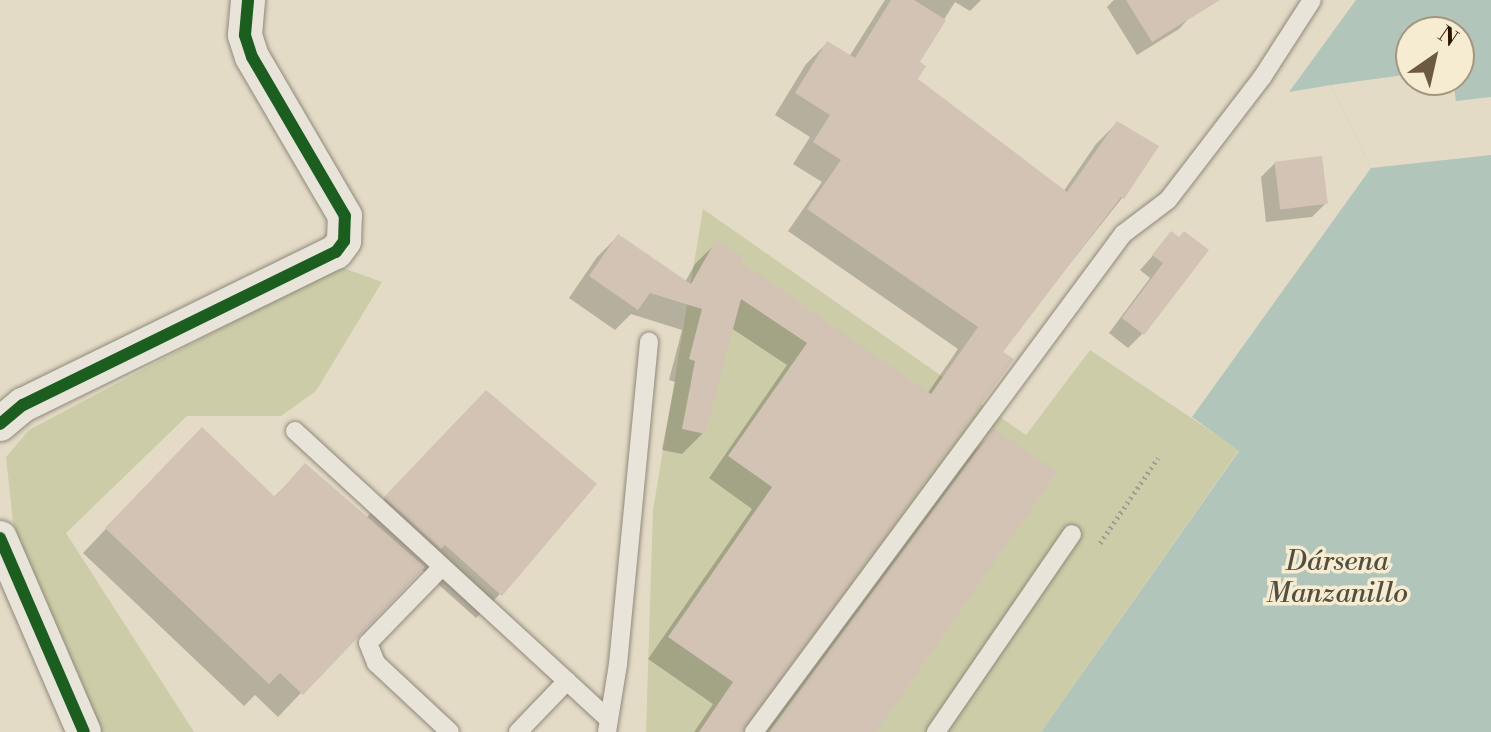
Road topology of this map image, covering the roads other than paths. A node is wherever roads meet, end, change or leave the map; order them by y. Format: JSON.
{"nodes":[{"id":1,"x":248,"y":0,"type":"edge"},
{"id":2,"x":1312,"y":0,"type":"edge"},
{"id":3,"x":649,"y":341,"type":"dead end"},
{"id":4,"x":0,"y":424,"type":"edge"},
{"id":5,"x":295,"y":431,"type":"dead end"},
{"id":6,"x":1072,"y":534,"type":"dead end"},
{"id":7,"x":0,"y":538,"type":"edge"},
{"id":8,"x":442,"y":567,"type":"junction"},
{"id":9,"x":567,"y":681,"type":"junction"},
{"id":10,"x":608,"y":725,"type":"edge"},
{"id":11,"x":84,"y":732,"type":"edge"},
{"id":12,"x":450,"y":732,"type":"edge"},
{"id":13,"x":518,"y":732,"type":"edge"},
{"id":14,"x":754,"y":732,"type":"edge"},
{"id":15,"x":936,"y":732,"type":"edge"}],
"edges":[{"from":1,"to":4,"type":"street"},
{"from":2,"to":14,"type":"lane"},
{"from":3,"to":10,"type":"lane"},
{"from":5,"to":8,"type":"lane"},
{"from":6,"to":15,"type":"lane"},
{"from":7,"to":11,"type":"street"},
{"from":8,"to":9,"type":"lane"},
{"from":8,"to":12,"type":"lane"},
{"from":9,"to":10,"type":"lane"},
{"from":9,"to":13,"type":"lane"}]}
